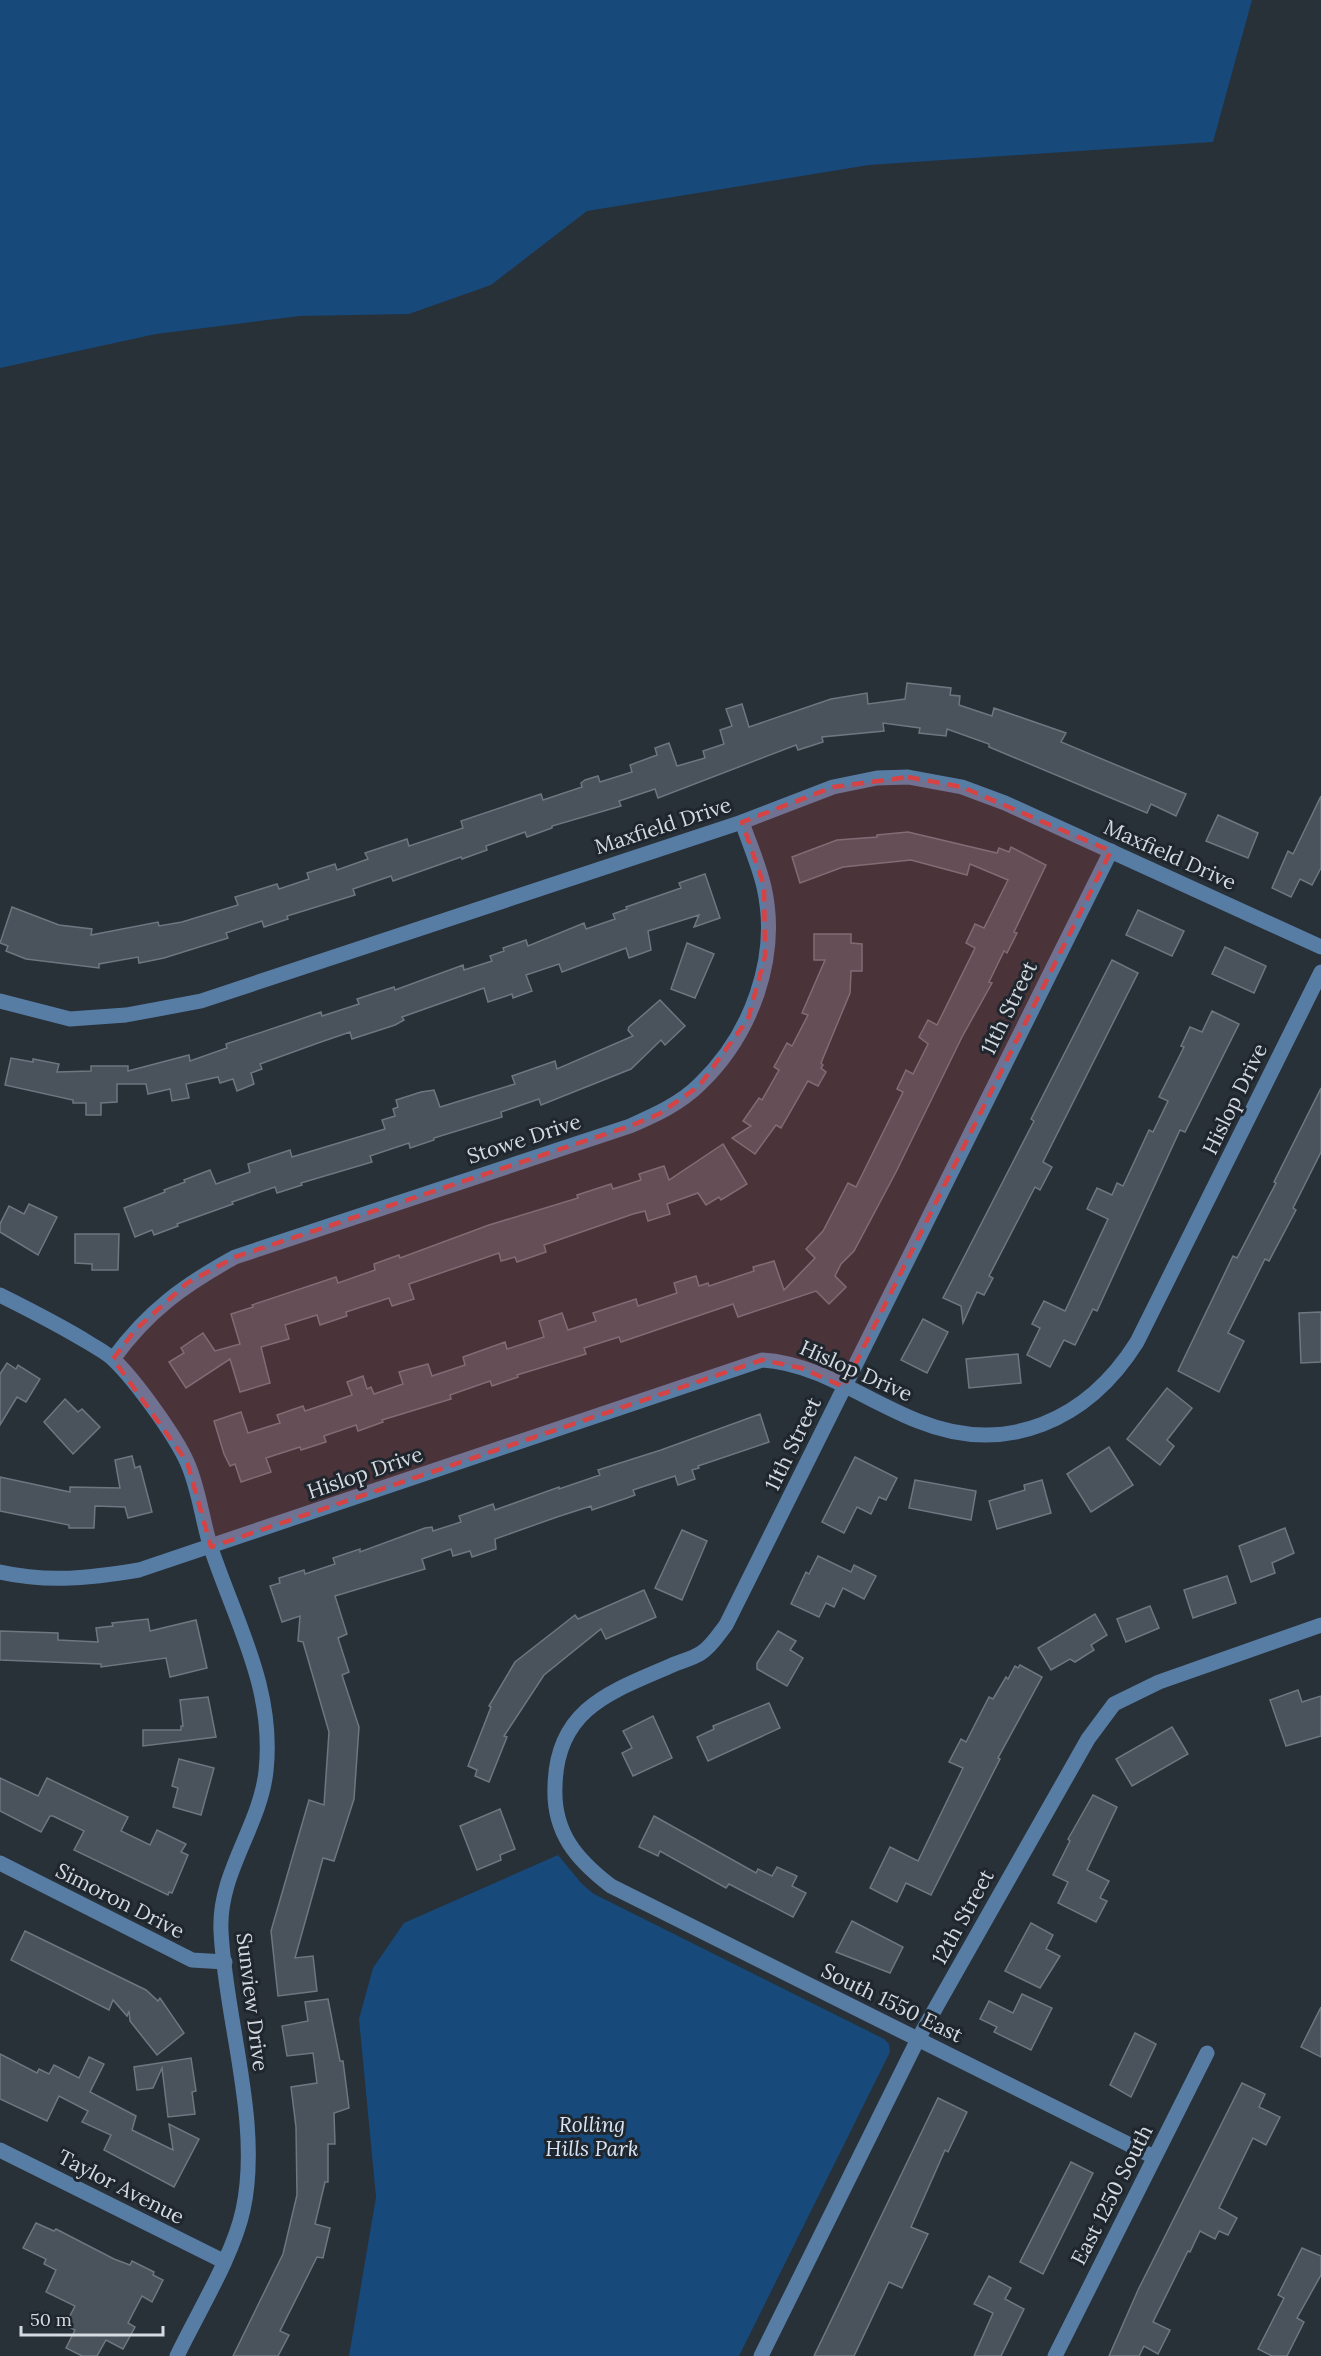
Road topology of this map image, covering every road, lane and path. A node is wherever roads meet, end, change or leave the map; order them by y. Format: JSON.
{"nodes":[{"id":1,"x":742,"y":822,"type":"junction"},
{"id":2,"x":1111,"y":851,"type":"junction"},
{"id":3,"x":1321,"y":947,"type":"edge"},
{"id":4,"x":1321,"y":972,"type":"edge"},
{"id":5,"x":0,"y":1001,"type":"edge"},
{"id":6,"x":0,"y":1295,"type":"edge"},
{"id":7,"x":113,"y":1359,"type":"junction"},
{"id":8,"x":844,"y":1387,"type":"junction"},
{"id":9,"x":211,"y":1547,"type":"junction"},
{"id":10,"x":0,"y":1572,"type":"edge"},
{"id":11,"x":1321,"y":1625,"type":"edge"},
{"id":12,"x":0,"y":1863,"type":"edge"},
{"id":13,"x":611,"y":1886,"type":"joint"},
{"id":14,"x":225,"y":1962,"type":"junction"},
{"id":15,"x":918,"y":2039,"type":"junction"},
{"id":16,"x":1207,"y":2053,"type":"dead end"},
{"id":17,"x":0,"y":2150,"type":"edge"},
{"id":18,"x":1154,"y":2157,"type":"junction"},
{"id":19,"x":223,"y":2261,"type":"junction"},
{"id":20,"x":177,"y":2356,"type":"edge"},
{"id":21,"x":760,"y":2356,"type":"edge"},
{"id":22,"x":1055,"y":2356,"type":"edge"}],
"edges":[{"from":1,"to":2,"type":"street","name":"Maxfield Drive"},
{"from":1,"to":5,"type":"street","name":"Maxfield Drive"},
{"from":1,"to":7,"type":"street","name":"Stowe Drive"},
{"from":2,"to":3,"type":"street","name":"Maxfield Drive"},
{"from":2,"to":8,"type":"street","name":"11th Street"},
{"from":4,"to":8,"type":"street","name":"Hislop Drive"},
{"from":6,"to":7,"type":"street","name":"Sunview Drive"},
{"from":7,"to":9,"type":"street","name":"Sunview Drive"},
{"from":8,"to":9,"type":"street","name":"Hislop Drive"},
{"from":8,"to":13,"type":"street","name":"11th Street"},
{"from":9,"to":10,"type":"street","name":"Hislop Drive"},
{"from":9,"to":14,"type":"street","name":"Sunview Drive"},
{"from":11,"to":15,"type":"street","name":"12th Street"},
{"from":12,"to":14,"type":"street","name":"Simoron Drive"},
{"from":13,"to":15,"type":"street","name":"South 1550 East"},
{"from":14,"to":19,"type":"street","name":"Sunview Drive"},
{"from":15,"to":18,"type":"street","name":"South 1550 East"},
{"from":15,"to":21,"type":"street","name":"12th Street"},
{"from":16,"to":18,"type":"street","name":"East 1250 South"},
{"from":17,"to":19,"type":"street","name":"Taylor Avenue"},
{"from":18,"to":22,"type":"street","name":"East 1250 South"},
{"from":19,"to":20,"type":"street","name":"Sunview Drive"}]}
